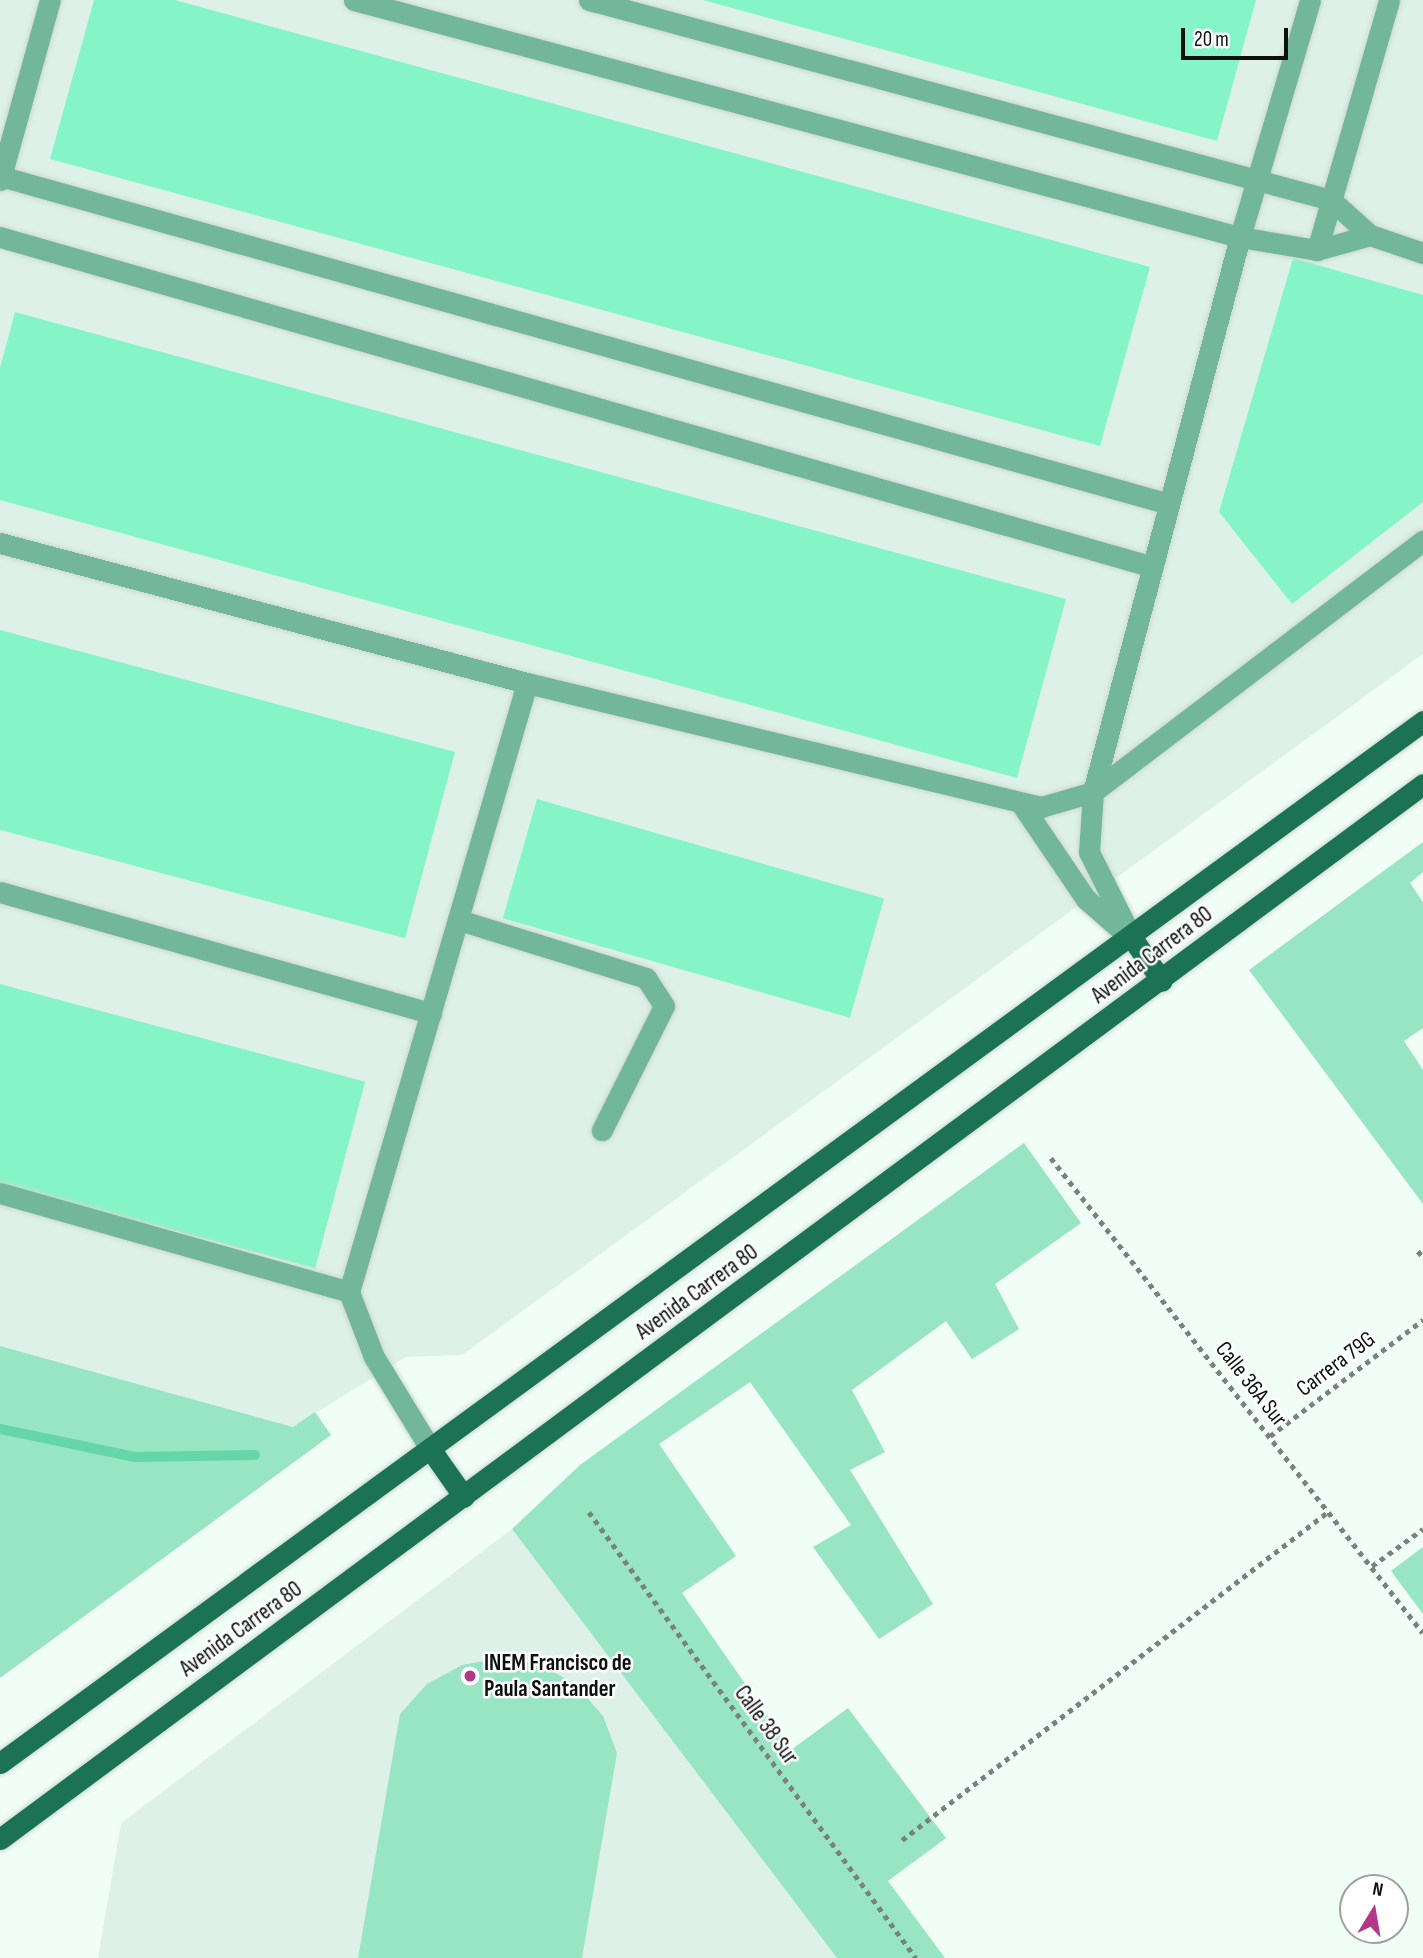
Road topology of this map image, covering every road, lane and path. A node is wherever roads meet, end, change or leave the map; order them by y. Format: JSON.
{"nodes":[{"id":1,"x":50,"y":0,"type":"edge"},
{"id":2,"x":354,"y":0,"type":"edge"},
{"id":3,"x":589,"y":0,"type":"edge"},
{"id":4,"x":1310,"y":0,"type":"edge"},
{"id":5,"x":1388,"y":0,"type":"edge"},
{"id":6,"x":0,"y":177,"type":"edge"},
{"id":7,"x":1257,"y":179,"type":"junction"},
{"id":8,"x":1331,"y":200,"type":"junction"},
{"id":9,"x":1370,"y":235,"type":"junction"},
{"id":10,"x":0,"y":237,"type":"edge"},
{"id":11,"x":1240,"y":237,"type":"junction"},
{"id":12,"x":1317,"y":250,"type":"junction"},
{"id":13,"x":1423,"y":253,"type":"edge"},
{"id":14,"x":1169,"y":504,"type":"junction"},
{"id":15,"x":1423,"y":541,"type":"edge"},
{"id":16,"x":0,"y":543,"type":"edge"},
{"id":17,"x":1153,"y":566,"type":"junction"},
{"id":18,"x":527,"y":683,"type":"junction"},
{"id":19,"x":1423,"y":721,"type":"edge"},
{"id":20,"x":1423,"y":784,"type":"edge"},
{"id":21,"x":1093,"y":792,"type":"junction"},
{"id":22,"x":1021,"y":805,"type":"junction"},
{"id":23,"x":0,"y":892,"type":"edge"},
{"id":24,"x":458,"y":920,"type":"junction"},
{"id":25,"x":1132,"y":938,"type":"junction"},
{"id":26,"x":1162,"y":981,"type":"junction"},
{"id":27,"x":431,"y":1013,"type":"junction"},
{"id":28,"x":602,"y":1130,"type":"dead end"},
{"id":29,"x":1051,"y":1158,"type":"dead end"},
{"id":30,"x":0,"y":1193,"type":"edge"},
{"id":31,"x":1418,"y":1251,"type":"dead end"},
{"id":32,"x":1423,"y":1257,"type":"edge"},
{"id":33,"x":349,"y":1292,"type":"junction"},
{"id":34,"x":1423,"y":1320,"type":"edge"},
{"id":35,"x":1270,"y":1436,"type":"junction"},
{"id":36,"x":431,"y":1450,"type":"junction"},
{"id":37,"x":464,"y":1497,"type":"junction"},
{"id":38,"x":1329,"y":1511,"type":"junction"},
{"id":39,"x":589,"y":1512,"type":"dead end"},
{"id":40,"x":1423,"y":1529,"type":"edge"},
{"id":41,"x":1372,"y":1566,"type":"junction"},
{"id":42,"x":1423,"y":1633,"type":"edge"},
{"id":43,"x":0,"y":1763,"type":"edge"},
{"id":44,"x":0,"y":1839,"type":"edge"},
{"id":45,"x":902,"y":1840,"type":"dead end"},
{"id":46,"x":916,"y":1958,"type":"edge"}],
"edges":[{"from":1,"to":6,"type":"lane"},
{"from":2,"to":11,"type":"lane"},
{"from":3,"to":7,"type":"lane"},
{"from":4,"to":7,"type":"lane"},
{"from":5,"to":8,"type":"lane"},
{"from":6,"to":14,"type":"lane"},
{"from":7,"to":8,"type":"lane"},
{"from":7,"to":11,"type":"lane"},
{"from":8,"to":9,"type":"lane"},
{"from":8,"to":12,"type":"lane"},
{"from":9,"to":12,"type":"lane"},
{"from":9,"to":13,"type":"lane"},
{"from":10,"to":17,"type":"lane"},
{"from":11,"to":12,"type":"lane"},
{"from":11,"to":14,"type":"lane"},
{"from":14,"to":17,"type":"lane"},
{"from":15,"to":21,"type":"lane"},
{"from":16,"to":18,"type":"lane"},
{"from":17,"to":21,"type":"lane"},
{"from":18,"to":22,"type":"lane"},
{"from":18,"to":24,"type":"lane"},
{"from":19,"to":25,"type":"main road","name":"Avenida Carrera 80"},
{"from":20,"to":26,"type":"main road","name":"Avenida Carrera 80"},
{"from":21,"to":22,"type":"lane"},
{"from":21,"to":25,"type":"lane"},
{"from":22,"to":25,"type":"lane"},
{"from":23,"to":27,"type":"lane"},
{"from":24,"to":27,"type":"lane"},
{"from":24,"to":28,"type":"lane"},
{"from":25,"to":26,"type":"main road"},
{"from":25,"to":36,"type":"main road","name":"Avenida Carrera 80"},
{"from":26,"to":37,"type":"main road","name":"Avenida Carrera 80"},
{"from":27,"to":33,"type":"lane"},
{"from":29,"to":35,"type":"path","name":"Calle 36A Sur"},
{"from":30,"to":33,"type":"lane"},
{"from":31,"to":32,"type":"path"},
{"from":33,"to":36,"type":"lane"},
{"from":34,"to":35,"type":"path","name":"Carrera 79G"},
{"from":35,"to":38,"type":"path","name":"Calle 36A Sur"},
{"from":36,"to":37,"type":"main road"},
{"from":36,"to":43,"type":"main road","name":"Avenida Carrera 80"},
{"from":37,"to":44,"type":"main road","name":"Avenida Carrera 80"},
{"from":38,"to":41,"type":"path","name":"Calle 36A Sur"},
{"from":38,"to":45,"type":"path"},
{"from":39,"to":46,"type":"path","name":"Calle 38 Sur"},
{"from":40,"to":41,"type":"path"},
{"from":41,"to":42,"type":"path","name":"Calle 36A Sur"}]}
